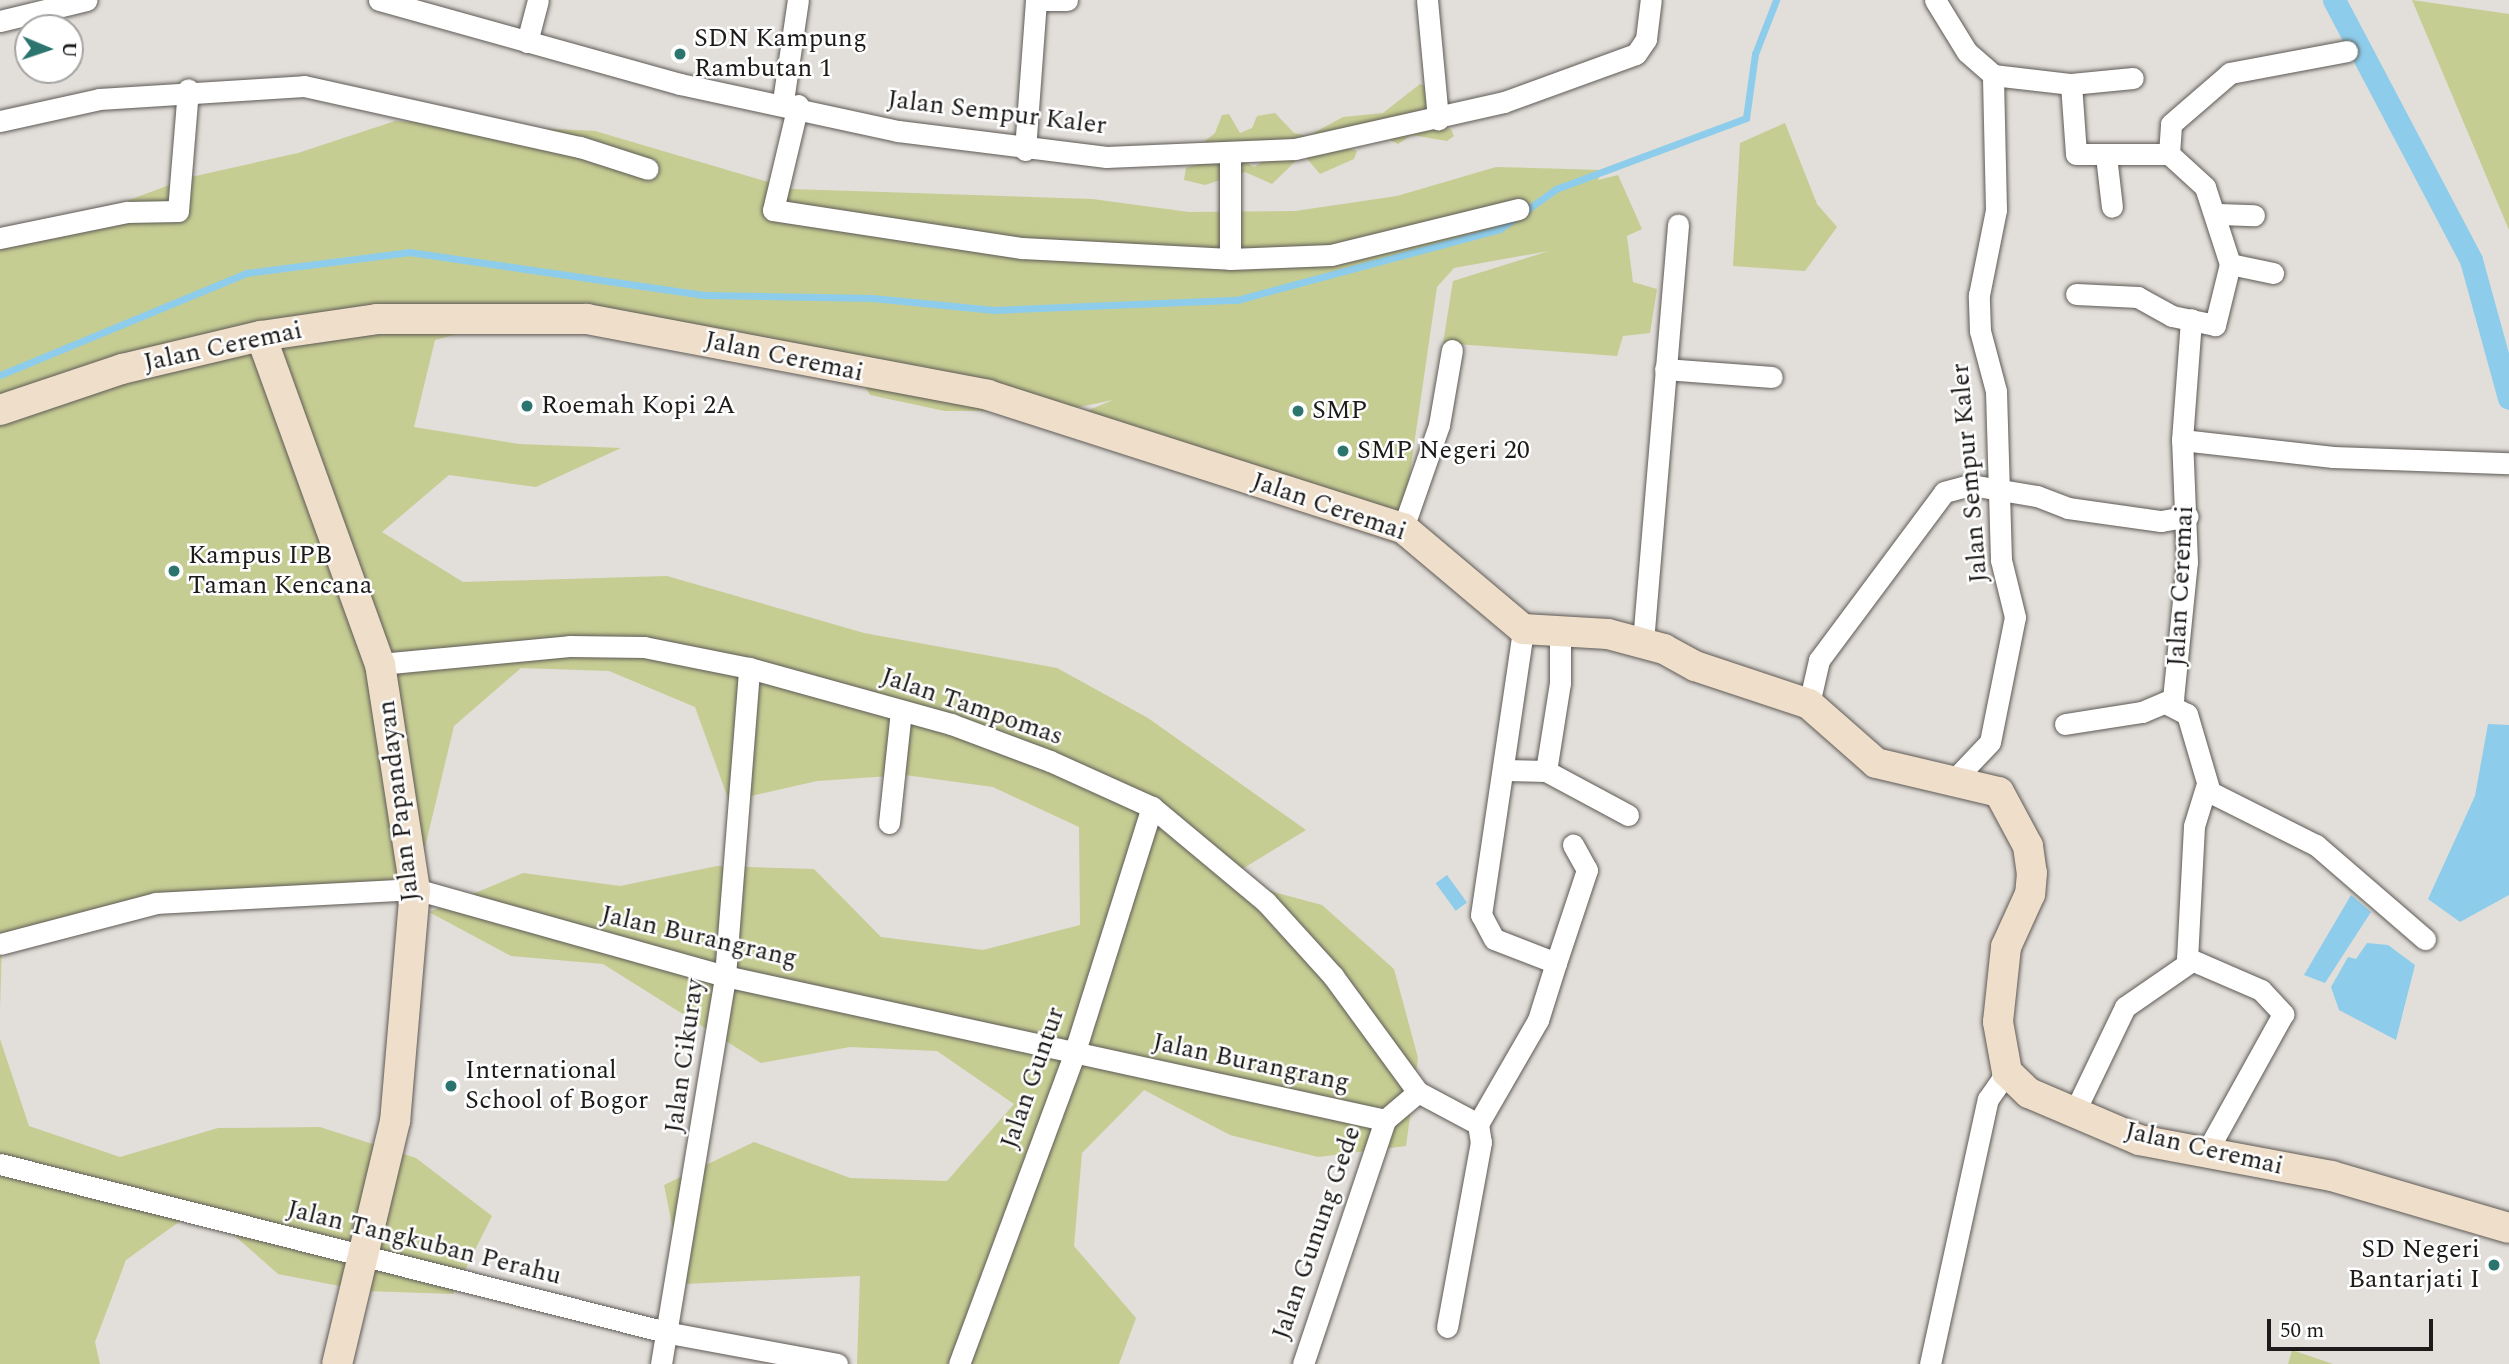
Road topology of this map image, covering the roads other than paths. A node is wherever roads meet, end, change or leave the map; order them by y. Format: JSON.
{"nodes":[{"id":1,"x":379,"y":0,"type":"edge"},
{"id":2,"x":538,"y":0,"type":"edge"},
{"id":3,"x":798,"y":0,"type":"edge"},
{"id":4,"x":1067,"y":0,"type":"edge"},
{"id":5,"x":1427,"y":0,"type":"edge"},
{"id":6,"x":1651,"y":0,"type":"edge"},
{"id":7,"x":1935,"y":0,"type":"edge"},
{"id":8,"x":74,"y":1,"type":"edge"},
{"id":9,"x":1036,"y":1,"type":"edge"},
{"id":10,"x":0,"y":21,"type":"edge"},
{"id":11,"x":527,"y":42,"type":"junction"},
{"id":12,"x":2347,"y":51,"type":"dead end"},
{"id":13,"x":1993,"y":75,"type":"junction"},
{"id":14,"x":2133,"y":78,"type":"dead end"},
{"id":15,"x":2071,"y":84,"type":"junction"},
{"id":16,"x":188,"y":89,"type":"junction"},
{"id":17,"x":791,"y":103,"type":"junction"},
{"id":18,"x":1438,"y":119,"type":"junction"},
{"id":19,"x":0,"y":121,"type":"edge"},
{"id":20,"x":1025,"y":150,"type":"junction"},
{"id":21,"x":1230,"y":152,"type":"junction"},
{"id":22,"x":2169,"y":155,"type":"junction"},
{"id":23,"x":2106,"y":156,"type":"junction"},
{"id":24,"x":648,"y":169,"type":"dead end"},
{"id":25,"x":2112,"y":207,"type":"dead end"},
{"id":26,"x":1518,"y":209,"type":"dead end"},
{"id":27,"x":2219,"y":214,"type":"junction"},
{"id":28,"x":2254,"y":215,"type":"dead end"},
{"id":29,"x":1678,"y":223,"type":"dead end"},
{"id":30,"x":0,"y":238,"type":"edge"},
{"id":31,"x":1230,"y":259,"type":"junction"},
{"id":32,"x":2230,"y":264,"type":"junction"},
{"id":33,"x":2273,"y":274,"type":"dead end"},
{"id":34,"x":2076,"y":294,"type":"dead end"},
{"id":35,"x":2191,"y":319,"type":"junction"},
{"id":36,"x":261,"y":336,"type":"junction"},
{"id":37,"x":1452,"y":350,"type":"dead end"},
{"id":38,"x":1665,"y":369,"type":"junction"},
{"id":39,"x":1772,"y":377,"type":"dead end"},
{"id":40,"x":0,"y":410,"type":"edge"},
{"id":41,"x":2182,"y":440,"type":"junction"},
{"id":42,"x":2502,"y":463,"type":"edge"},
{"id":43,"x":2002,"y":489,"type":"junction"},
{"id":44,"x":2188,"y":516,"type":"junction"},
{"id":45,"x":1403,"y":528,"type":"junction"},
{"id":46,"x":1523,"y":629,"type":"junction"},
{"id":47,"x":1560,"y":631,"type":"junction"},
{"id":48,"x":1643,"y":642,"type":"junction"},
{"id":49,"x":380,"y":664,"type":"junction"},
{"id":50,"x":749,"y":668,"type":"junction"},
{"id":51,"x":1809,"y":704,"type":"junction"},
{"id":52,"x":2169,"y":705,"type":"junction"},
{"id":53,"x":901,"y":710,"type":"junction"},
{"id":54,"x":2066,"y":724,"type":"dead end"},
{"id":55,"x":1506,"y":770,"type":"junction"},
{"id":56,"x":1546,"y":771,"type":"junction"},
{"id":57,"x":1954,"y":780,"type":"junction"},
{"id":58,"x":2206,"y":787,"type":"junction"},
{"id":59,"x":1152,"y":807,"type":"junction"},
{"id":60,"x":1628,"y":815,"type":"dead end"},
{"id":61,"x":889,"y":822,"type":"dead end"},
{"id":62,"x":1573,"y":845,"type":"dead end"},
{"id":63,"x":415,"y":888,"type":"junction"},
{"id":64,"x":2425,"y":939,"type":"dead end"},
{"id":65,"x":0,"y":944,"type":"edge"},
{"id":66,"x":2190,"y":962,"type":"junction"},
{"id":67,"x":1556,"y":963,"type":"junction"},
{"id":68,"x":725,"y":976,"type":"junction"},
{"id":69,"x":1074,"y":1054,"type":"junction"},
{"id":70,"x":2007,"y":1072,"type":"junction"},
{"id":71,"x":1418,"y":1092,"type":"junction"},
{"id":72,"x":2074,"y":1113,"type":"junction"},
{"id":73,"x":1385,"y":1120,"type":"junction"},
{"id":74,"x":1478,"y":1124,"type":"junction"},
{"id":75,"x":2206,"y":1153,"type":"junction"},
{"id":76,"x":0,"y":1164,"type":"edge"},
{"id":77,"x":2509,"y":1228,"type":"edge"},
{"id":78,"x":367,"y":1257,"type":"junction"},
{"id":79,"x":1447,"y":1327,"type":"dead end"},
{"id":80,"x":670,"y":1334,"type":"junction"},
{"id":81,"x":337,"y":1364,"type":"edge"},
{"id":82,"x":661,"y":1364,"type":"edge"},
{"id":83,"x":837,"y":1364,"type":"edge"},
{"id":84,"x":959,"y":1364,"type":"edge"},
{"id":85,"x":1303,"y":1364,"type":"edge"},
{"id":86,"x":1930,"y":1364,"type":"edge"}],
"edges":[{"from":1,"to":11,"type":"street","name":"Jalan Sempur Kaler"},
{"from":2,"to":11,"type":"street"},
{"from":3,"to":17,"type":"street"},
{"from":4,"to":9,"type":"street"},
{"from":5,"to":18,"type":"street"},
{"from":6,"to":18,"type":"street","name":"Jalan Sempur Kaler"},
{"from":7,"to":13,"type":"street"},
{"from":8,"to":10,"type":"street"},
{"from":9,"to":20,"type":"street"},
{"from":11,"to":17,"type":"street","name":"Jalan Sempur Kaler"},
{"from":12,"to":22,"type":"street"},
{"from":13,"to":15,"type":"street"},
{"from":13,"to":43,"type":"street","name":"Jalan Sempur Kaler"},
{"from":14,"to":15,"type":"street"},
{"from":15,"to":23,"type":"street"},
{"from":16,"to":19,"type":"street"},
{"from":16,"to":24,"type":"street"},
{"from":16,"to":30,"type":"street"},
{"from":17,"to":20,"type":"street","name":"Jalan Sempur Kaler"},
{"from":17,"to":31,"type":"street"},
{"from":18,"to":21,"type":"street","name":"Jalan Sempur Kaler"},
{"from":20,"to":21,"type":"street","name":"Jalan Sempur Kaler"},
{"from":21,"to":31,"type":"street"},
{"from":22,"to":23,"type":"street"},
{"from":22,"to":27,"type":"street"},
{"from":23,"to":25,"type":"street"},
{"from":26,"to":31,"type":"street"},
{"from":27,"to":28,"type":"street"},
{"from":27,"to":32,"type":"street"},
{"from":29,"to":38,"type":"street"},
{"from":32,"to":33,"type":"street"},
{"from":32,"to":35,"type":"street"},
{"from":34,"to":35,"type":"street"},
{"from":35,"to":41,"type":"street","name":"Jalan Ceremai"},
{"from":36,"to":40,"type":"street","name":"Jalan Ceremai"},
{"from":36,"to":45,"type":"street","name":"Jalan Ceremai"},
{"from":36,"to":49,"type":"street","name":"Jalan Papandayan"},
{"from":37,"to":45,"type":"street"},
{"from":38,"to":39,"type":"street"},
{"from":38,"to":48,"type":"street"},
{"from":41,"to":42,"type":"street"},
{"from":41,"to":44,"type":"street","name":"Jalan Ceremai"},
{"from":43,"to":44,"type":"street"},
{"from":43,"to":51,"type":"street"},
{"from":43,"to":57,"type":"street","name":"Jalan Sempur Kaler"},
{"from":44,"to":52,"type":"street","name":"Jalan Ceremai"},
{"from":45,"to":46,"type":"street","name":"Jalan Ceremai"},
{"from":46,"to":47,"type":"street"},
{"from":46,"to":55,"type":"street"},
{"from":47,"to":48,"type":"street"},
{"from":47,"to":56,"type":"street"},
{"from":48,"to":51,"type":"street"},
{"from":49,"to":50,"type":"street","name":"Jalan Tampomas"},
{"from":49,"to":63,"type":"street","name":"Jalan Papandayan"},
{"from":50,"to":53,"type":"street","name":"Jalan Tampomas"},
{"from":50,"to":68,"type":"street","name":"Jalan Cikuray"},
{"from":51,"to":57,"type":"street"},
{"from":52,"to":54,"type":"street","name":"Jalan Ceremai"},
{"from":52,"to":58,"type":"street"},
{"from":53,"to":59,"type":"street","name":"Jalan Tampomas"},
{"from":53,"to":61,"type":"street"},
{"from":55,"to":56,"type":"street"},
{"from":55,"to":67,"type":"street"},
{"from":56,"to":60,"type":"street"},
{"from":57,"to":70,"type":"street"},
{"from":58,"to":64,"type":"street"},
{"from":58,"to":66,"type":"street"},
{"from":59,"to":69,"type":"street","name":"Jalan Guntur"},
{"from":59,"to":71,"type":"street","name":"Jalan Tampomas"},
{"from":62,"to":67,"type":"street"},
{"from":63,"to":65,"type":"street","name":"Jalan Burangrang"},
{"from":63,"to":68,"type":"street","name":"Jalan Burangrang"},
{"from":63,"to":78,"type":"street","name":"Jalan Papandayan"},
{"from":66,"to":72,"type":"street"},
{"from":66,"to":75,"type":"street"},
{"from":67,"to":74,"type":"street"},
{"from":68,"to":69,"type":"street","name":"Jalan Burangrang"},
{"from":68,"to":80,"type":"street","name":"Jalan Cikuray"},
{"from":69,"to":73,"type":"street","name":"Jalan Burangrang"},
{"from":69,"to":84,"type":"street","name":"Jalan Guntur"},
{"from":70,"to":72,"type":"street","name":"Jalan Ceremai"},
{"from":70,"to":86,"type":"street"},
{"from":71,"to":73,"type":"street"},
{"from":71,"to":74,"type":"street"},
{"from":72,"to":75,"type":"street","name":"Jalan Ceremai"},
{"from":73,"to":85,"type":"street","name":"Jalan Gunung Gede"},
{"from":74,"to":79,"type":"street"},
{"from":75,"to":77,"type":"street","name":"Jalan Ceremai"},
{"from":76,"to":78,"type":"street","name":"Jalan Tangkuban Perahu"},
{"from":78,"to":80,"type":"street","name":"Jalan Tangkuban Perahu"},
{"from":78,"to":81,"type":"street","name":"Jalan Papandayan"},
{"from":80,"to":82,"type":"street","name":"Jalan Cikuray"},
{"from":80,"to":83,"type":"street","name":"Jalan Tangkuban Perahu"}]}
